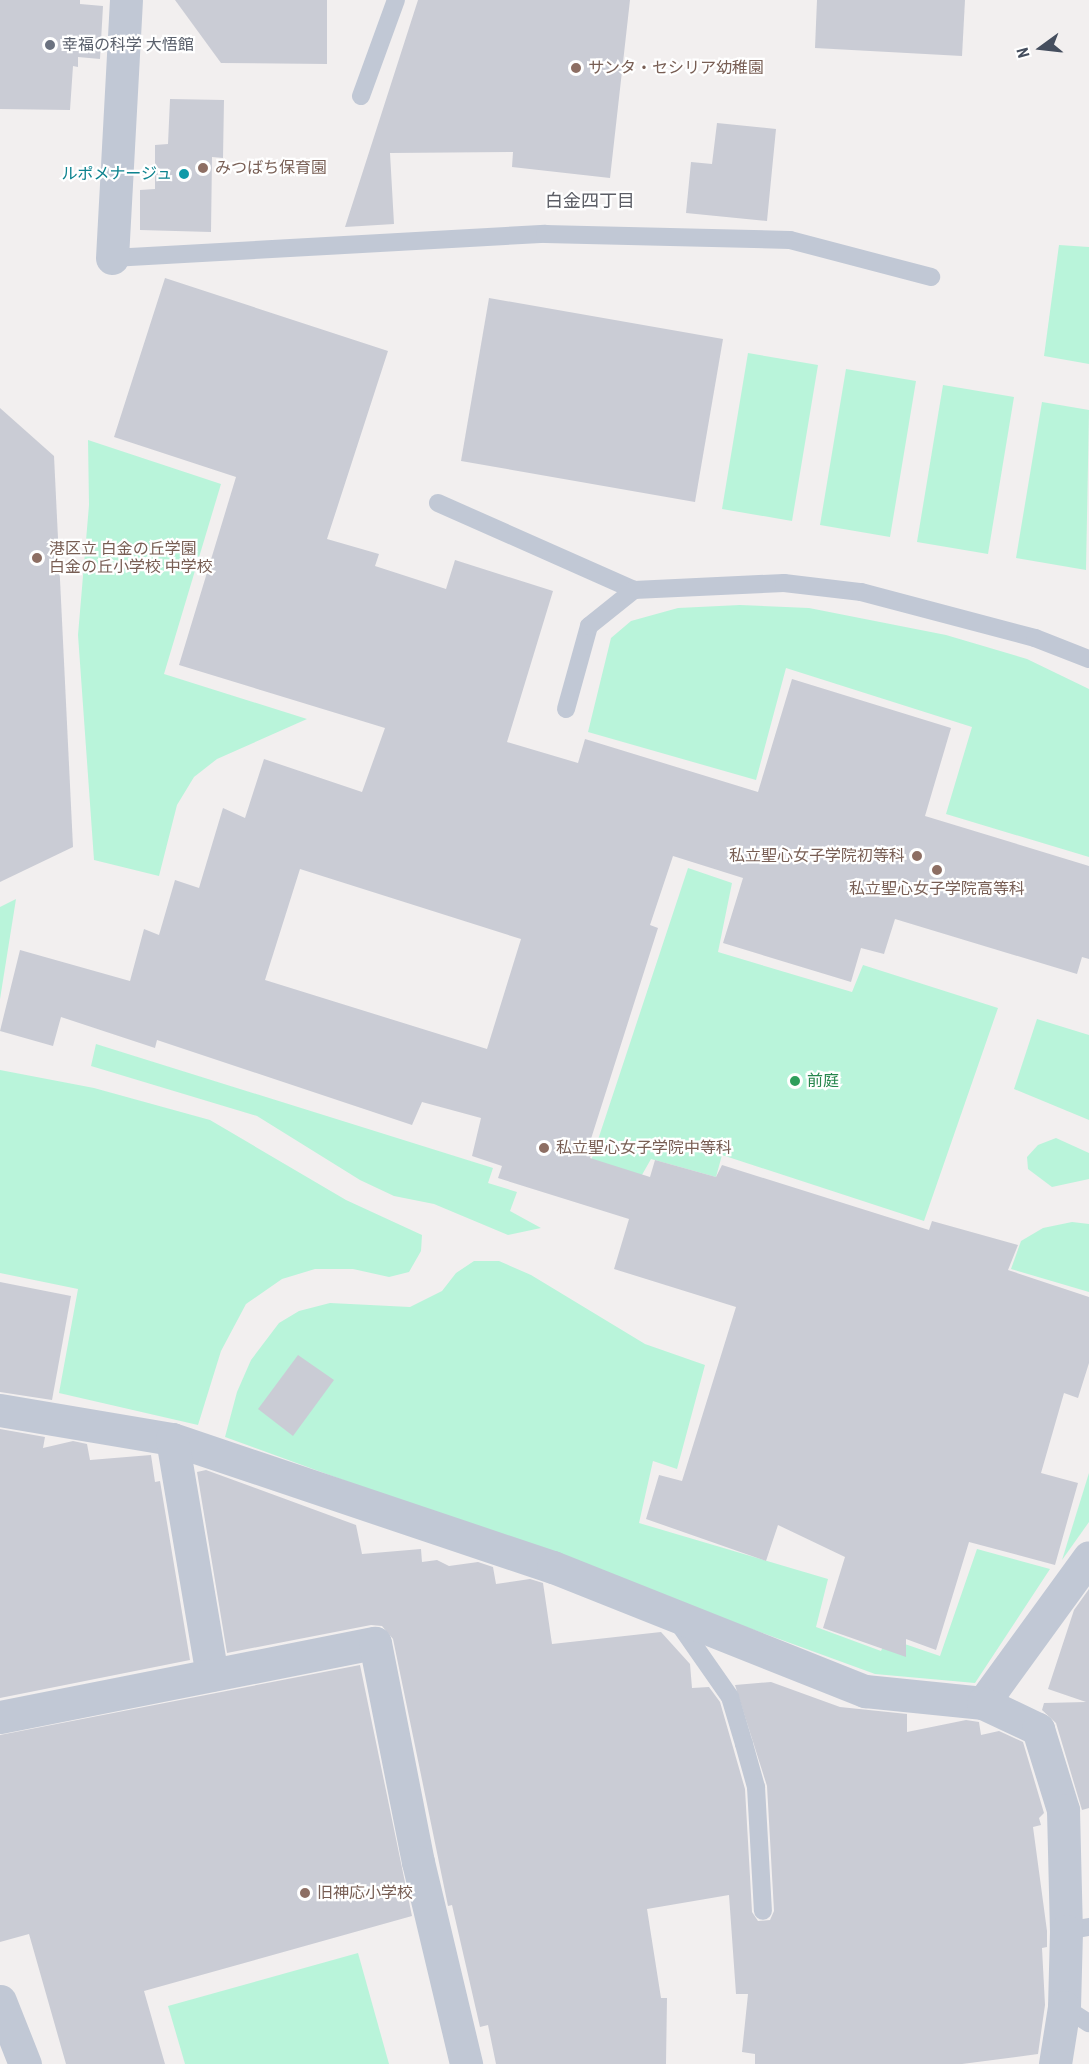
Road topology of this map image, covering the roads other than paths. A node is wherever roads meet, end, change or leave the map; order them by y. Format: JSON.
{"nodes":[{"id":1,"x":126,"y":0,"type":"edge"},
{"id":2,"x":396,"y":0,"type":"edge"},
{"id":3,"x":361,"y":96,"type":"dead end"},
{"id":4,"x":112,"y":258,"type":"joint"},
{"id":5,"x":931,"y":277,"type":"dead end"},
{"id":6,"x":438,"y":503,"type":"dead end"},
{"id":7,"x":634,"y":590,"type":"junction"},
{"id":8,"x":1089,"y":659,"type":"edge"},
{"id":9,"x":566,"y":709,"type":"dead end"},
{"id":10,"x":0,"y":1410,"type":"edge"},
{"id":11,"x":172,"y":1439,"type":"junction"},
{"id":12,"x":1089,"y":1557,"type":"edge"},
{"id":13,"x":672,"y":1614,"type":"junction"},
{"id":14,"x":212,"y":1676,"type":"junction"},
{"id":15,"x":983,"y":1703,"type":"junction"},
{"id":16,"x":0,"y":1717,"type":"edge"},
{"id":17,"x":763,"y":1911,"type":"dead end"},
{"id":18,"x":1078,"y":1929,"type":"edge"},
{"id":19,"x":0,"y":2001,"type":"edge"},
{"id":20,"x":1076,"y":2015,"type":"edge"},
{"id":21,"x":25,"y":2064,"type":"edge"},
{"id":22,"x":466,"y":2064,"type":"edge"},
{"id":23,"x":1055,"y":2064,"type":"edge"}],
"edges":[{"from":1,"to":4,"type":"street"},
{"from":2,"to":3,"type":"lane"},
{"from":4,"to":5,"type":"lane"},
{"from":6,"to":7,"type":"lane"},
{"from":7,"to":8,"type":"lane"},
{"from":7,"to":9,"type":"lane"},
{"from":10,"to":11,"type":"street"},
{"from":11,"to":13,"type":"street"},
{"from":11,"to":14,"type":"street"},
{"from":12,"to":15,"type":"street"},
{"from":13,"to":15,"type":"street"},
{"from":13,"to":17,"type":"lane"},
{"from":14,"to":16,"type":"street"},
{"from":14,"to":22,"type":"street"},
{"from":15,"to":18,"type":"street"},
{"from":18,"to":20,"type":"street"},
{"from":19,"to":21,"type":"street"},
{"from":20,"to":23,"type":"street"}]}
